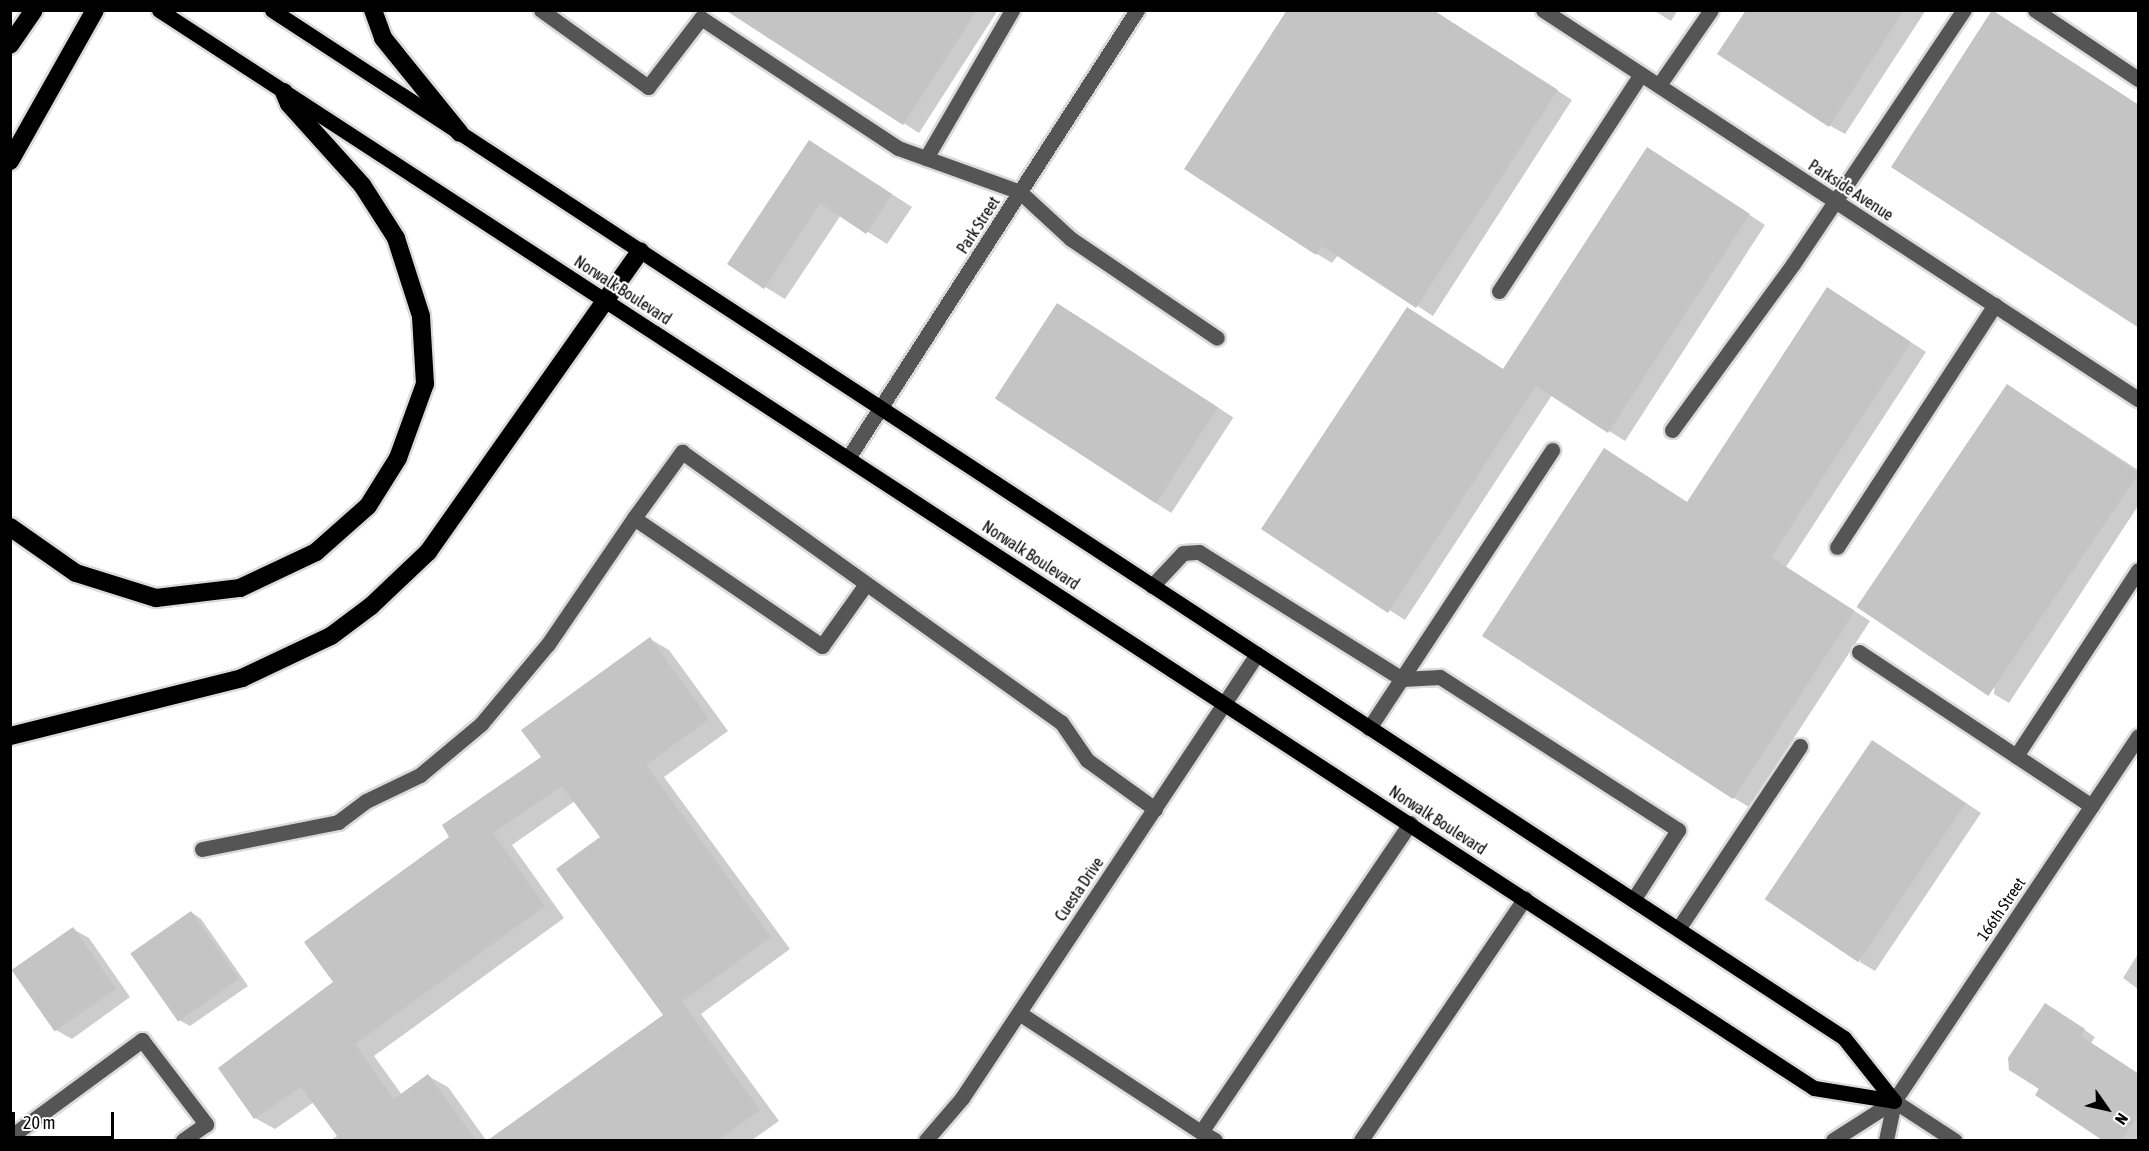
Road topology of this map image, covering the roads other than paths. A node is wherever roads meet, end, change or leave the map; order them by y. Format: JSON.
{"nodes":[{"id":1,"x":34,"y":10,"type":"edge"},
{"id":2,"x":95,"y":10,"type":"edge"},
{"id":3,"x":159,"y":10,"type":"edge"},
{"id":4,"x":272,"y":10,"type":"edge"},
{"id":5,"x":373,"y":10,"type":"edge"},
{"id":6,"x":541,"y":10,"type":"edge"},
{"id":7,"x":1012,"y":10,"type":"edge"},
{"id":8,"x":1137,"y":10,"type":"edge"},
{"id":9,"x":1543,"y":10,"type":"edge"},
{"id":10,"x":1711,"y":10,"type":"edge"},
{"id":11,"x":1964,"y":10,"type":"edge"},
{"id":12,"x":2035,"y":10,"type":"edge"},
{"id":13,"x":10,"y":45,"type":"edge"},
{"id":14,"x":1641,"y":74,"type":"junction"},
{"id":15,"x":2139,"y":79,"type":"edge"},
{"id":16,"x":1659,"y":86,"type":"junction"},
{"id":17,"x":284,"y":92,"type":"junction"},
{"id":18,"x":460,"y":133,"type":"junction"},
{"id":19,"x":926,"y":158,"type":"junction"},
{"id":20,"x":10,"y":161,"type":"edge"},
{"id":21,"x":1020,"y":192,"type":"junction"},
{"id":22,"x":1835,"y":201,"type":"junction"},
{"id":23,"x":640,"y":251,"type":"junction"},
{"id":24,"x":1498,"y":291,"type":"dead end"},
{"id":25,"x":605,"y":300,"type":"junction"},
{"id":26,"x":1995,"y":305,"type":"junction"},
{"id":27,"x":1217,"y":338,"type":"dead end"},
{"id":28,"x":2139,"y":399,"type":"edge"},
{"id":29,"x":881,"y":408,"type":"junction"},
{"id":30,"x":1672,"y":430,"type":"dead end"},
{"id":31,"x":1552,"y":450,"type":"dead end"},
{"id":32,"x":848,"y":458,"type":"junction"},
{"id":33,"x":634,"y":518,"type":"junction"},
{"id":34,"x":10,"y":527,"type":"edge"},
{"id":35,"x":1838,"y":547,"type":"dead end"},
{"id":36,"x":2139,"y":570,"type":"edge"},
{"id":37,"x":866,"y":584,"type":"junction"},
{"id":38,"x":1152,"y":585,"type":"junction"},
{"id":39,"x":1859,"y":652,"type":"dead end"},
{"id":40,"x":1257,"y":654,"type":"junction"},
{"id":41,"x":1402,"y":679,"type":"junction"},
{"id":42,"x":1226,"y":704,"type":"junction"},
{"id":43,"x":1369,"y":728,"type":"junction"},
{"id":44,"x":10,"y":736,"type":"edge"},
{"id":45,"x":2139,"y":736,"type":"edge"},
{"id":46,"x":1800,"y":746,"type":"dead end"},
{"id":47,"x":2016,"y":756,"type":"junction"},
{"id":48,"x":2092,"y":806,"type":"junction"},
{"id":49,"x":1155,"y":809,"type":"junction"},
{"id":50,"x":1410,"y":823,"type":"junction"},
{"id":51,"x":202,"y":849,"type":"dead end"},
{"id":52,"x":1525,"y":898,"type":"junction"},
{"id":53,"x":1634,"y":900,"type":"junction"},
{"id":54,"x":1678,"y":929,"type":"junction"},
{"id":55,"x":1019,"y":1013,"type":"junction"},
{"id":56,"x":1894,"y":1101,"type":"junction"},
{"id":57,"x":1200,"y":1132,"type":"junction"},
{"id":58,"x":10,"y":1137,"type":"edge"},
{"id":59,"x":183,"y":1140,"type":"edge"},
{"id":60,"x":926,"y":1140,"type":"edge"},
{"id":61,"x":1215,"y":1140,"type":"edge"},
{"id":62,"x":1361,"y":1140,"type":"edge"},
{"id":63,"x":1833,"y":1140,"type":"edge"},
{"id":64,"x":1886,"y":1140,"type":"edge"},
{"id":65,"x":1954,"y":1140,"type":"edge"}],
"edges":[{"from":1,"to":13,"type":"highway"},
{"from":2,"to":20,"type":"highway"},
{"from":3,"to":17,"type":"main road","name":"Norwalk Boulevard"},
{"from":4,"to":18,"type":"main road","name":"Norwalk Boulevard"},
{"from":5,"to":18,"type":"highway"},
{"from":6,"to":19,"type":"street"},
{"from":7,"to":19,"type":"street"},
{"from":8,"to":21,"type":"street","name":"Park Street"},
{"from":9,"to":14,"type":"street","name":"Parkside Avenue"},
{"from":10,"to":16,"type":"street"},
{"from":11,"to":22,"type":"street"},
{"from":12,"to":15,"type":"street"},
{"from":14,"to":16,"type":"street","name":"Parkside Avenue"},
{"from":14,"to":24,"type":"street"},
{"from":16,"to":22,"type":"street","name":"Parkside Avenue"},
{"from":17,"to":25,"type":"main road","name":"Norwalk Boulevard"},
{"from":17,"to":34,"type":"highway"},
{"from":18,"to":23,"type":"main road","name":"Norwalk Boulevard"},
{"from":19,"to":21,"type":"street"},
{"from":21,"to":27,"type":"street"},
{"from":21,"to":29,"type":"street","name":"Park Street"},
{"from":22,"to":26,"type":"street","name":"Parkside Avenue"},
{"from":22,"to":30,"type":"street"},
{"from":23,"to":25,"type":"highway"},
{"from":23,"to":29,"type":"main road","name":"Norwalk Boulevard"},
{"from":25,"to":32,"type":"main road","name":"Norwalk Boulevard"},
{"from":25,"to":44,"type":"highway"},
{"from":26,"to":28,"type":"street","name":"Parkside Avenue"},
{"from":26,"to":35,"type":"street"},
{"from":29,"to":32,"type":"street","name":"Park Street"},
{"from":29,"to":38,"type":"main road","name":"Norwalk Boulevard"},
{"from":31,"to":41,"type":"street"},
{"from":32,"to":42,"type":"main road","name":"Norwalk Boulevard"},
{"from":33,"to":37,"type":"street"},
{"from":33,"to":37,"type":"street"},
{"from":33,"to":51,"type":"street"},
{"from":36,"to":47,"type":"street"},
{"from":37,"to":49,"type":"street"},
{"from":38,"to":40,"type":"main road","name":"Norwalk Boulevard"},
{"from":38,"to":41,"type":"street"},
{"from":39,"to":47,"type":"street"},
{"from":40,"to":42,"type":"street","name":"Cuesta Drive"},
{"from":40,"to":43,"type":"main road","name":"Norwalk Boulevard"},
{"from":41,"to":43,"type":"street"},
{"from":41,"to":53,"type":"street"},
{"from":42,"to":49,"type":"street","name":"Cuesta Drive"},
{"from":42,"to":50,"type":"main road","name":"Norwalk Boulevard"},
{"from":43,"to":53,"type":"main road","name":"Norwalk Boulevard"},
{"from":45,"to":48,"type":"street","name":"166th Street"},
{"from":46,"to":54,"type":"street"},
{"from":47,"to":48,"type":"street"},
{"from":48,"to":56,"type":"street","name":"166th Street"},
{"from":49,"to":55,"type":"street","name":"Cuesta Drive"},
{"from":50,"to":52,"type":"main road","name":"Norwalk Boulevard"},
{"from":50,"to":57,"type":"street"},
{"from":52,"to":56,"type":"main road","name":"Norwalk Boulevard"},
{"from":52,"to":62,"type":"street"},
{"from":53,"to":54,"type":"main road","name":"Norwalk Boulevard"},
{"from":54,"to":56,"type":"main road","name":"Norwalk Boulevard"},
{"from":55,"to":57,"type":"street"},
{"from":55,"to":60,"type":"street","name":"Cuesta Drive"},
{"from":56,"to":63,"type":"street","name":"166th Street"},
{"from":56,"to":64,"type":"street","name":"166th Street"},
{"from":56,"to":65,"type":"street","name":"Norwalk Boulevard"},
{"from":57,"to":61,"type":"street"},
{"from":58,"to":59,"type":"street"}]}
